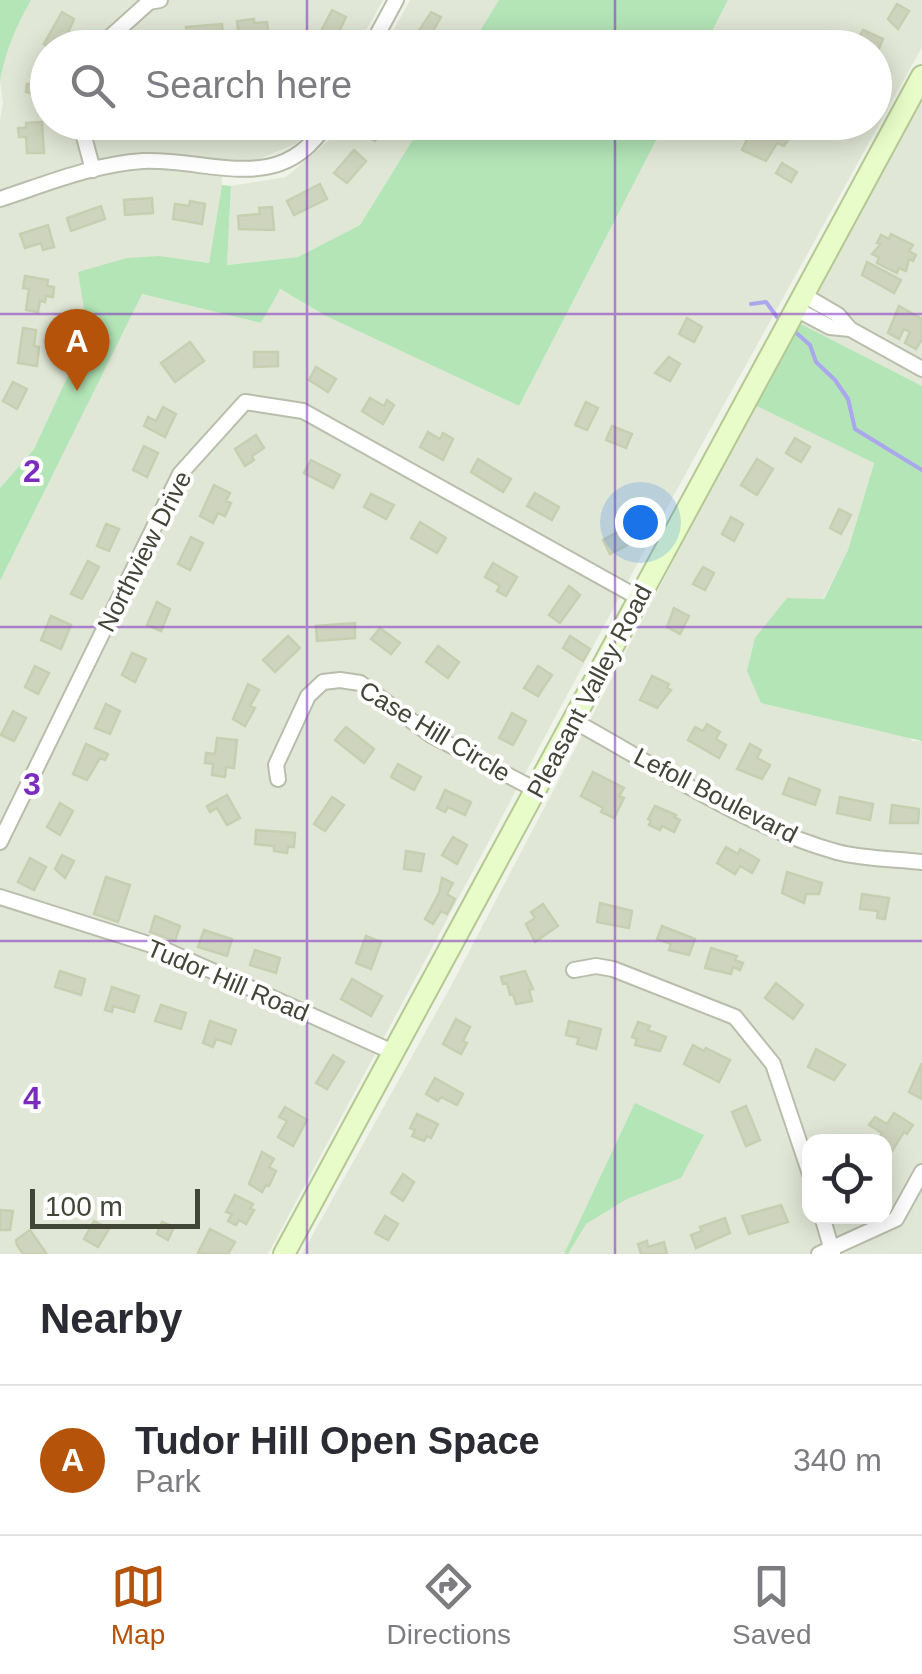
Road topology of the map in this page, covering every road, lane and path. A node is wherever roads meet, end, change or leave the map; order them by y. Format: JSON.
{"nodes":[{"id":1,"x":160,"y":0,"type":"edge"},
{"id":2,"x":396,"y":0,"type":"edge"},
{"id":3,"x":118,"y":30,"type":"edge"},
{"id":4,"x":380,"y":30,"type":"edge"},
{"id":5,"x":922,"y":76,"type":"edge"},
{"id":6,"x":892,"y":130,"type":"edge"},
{"id":7,"x":85,"y":140,"type":"edge"},
{"id":8,"x":314,"y":140,"type":"edge"},
{"id":9,"x":887,"y":140,"type":"edge"},
{"id":10,"x":94,"y":170,"type":"junction"},
{"id":11,"x":0,"y":198,"type":"edge"},
{"id":12,"x":798,"y":301,"type":"junction"},
{"id":13,"x":922,"y":369,"type":"edge"},
{"id":14,"x":639,"y":598,"type":"junction"},
{"id":15,"x":574,"y":721,"type":"junction"},
{"id":16,"x":278,"y":780,"type":"dead end"},
{"id":17,"x":536,"y":790,"type":"junction"},
{"id":18,"x":0,"y":842,"type":"edge"},
{"id":19,"x":922,"y":862,"type":"edge"},
{"id":20,"x":0,"y":897,"type":"edge"},
{"id":21,"x":574,"y":970,"type":"dead end"},
{"id":22,"x":395,"y":1054,"type":"junction"},
{"id":23,"x":802,"y":1150,"type":"edge"},
{"id":24,"x":922,"y":1172,"type":"edge"},
{"id":25,"x":823,"y":1224,"type":"edge"},
{"id":26,"x":828,"y":1253,"type":"edge"},
{"id":27,"x":284,"y":1254,"type":"edge"}],
"edges":[{"from":1,"to":3,"type":"street"},
{"from":2,"to":4,"type":"street"},
{"from":5,"to":6,"type":"main road","name":"Pleasant Valley Road"},
{"from":7,"to":10,"type":"street"},
{"from":8,"to":10,"type":"street"},
{"from":9,"to":12,"type":"main road","name":"Pleasant Valley Road"},
{"from":10,"to":11,"type":"street"},
{"from":12,"to":13,"type":"street"},
{"from":12,"to":14,"type":"main road","name":"Pleasant Valley Road"},
{"from":14,"to":15,"type":"main road","name":"Pleasant Valley Road"},
{"from":14,"to":18,"type":"street","name":"Northview Drive"},
{"from":15,"to":17,"type":"main road","name":"Pleasant Valley Road"},
{"from":15,"to":19,"type":"street","name":"Lefoll Boulevard"},
{"from":16,"to":17,"type":"street","name":"Case Hill Circle"},
{"from":17,"to":22,"type":"main road","name":"Pleasant Valley Road"},
{"from":20,"to":22,"type":"street","name":"Tudor Hill Road"},
{"from":21,"to":23,"type":"street"},
{"from":22,"to":27,"type":"main road","name":"Pleasant Valley Road"},
{"from":24,"to":26,"type":"street"},
{"from":25,"to":26,"type":"street"}]}
